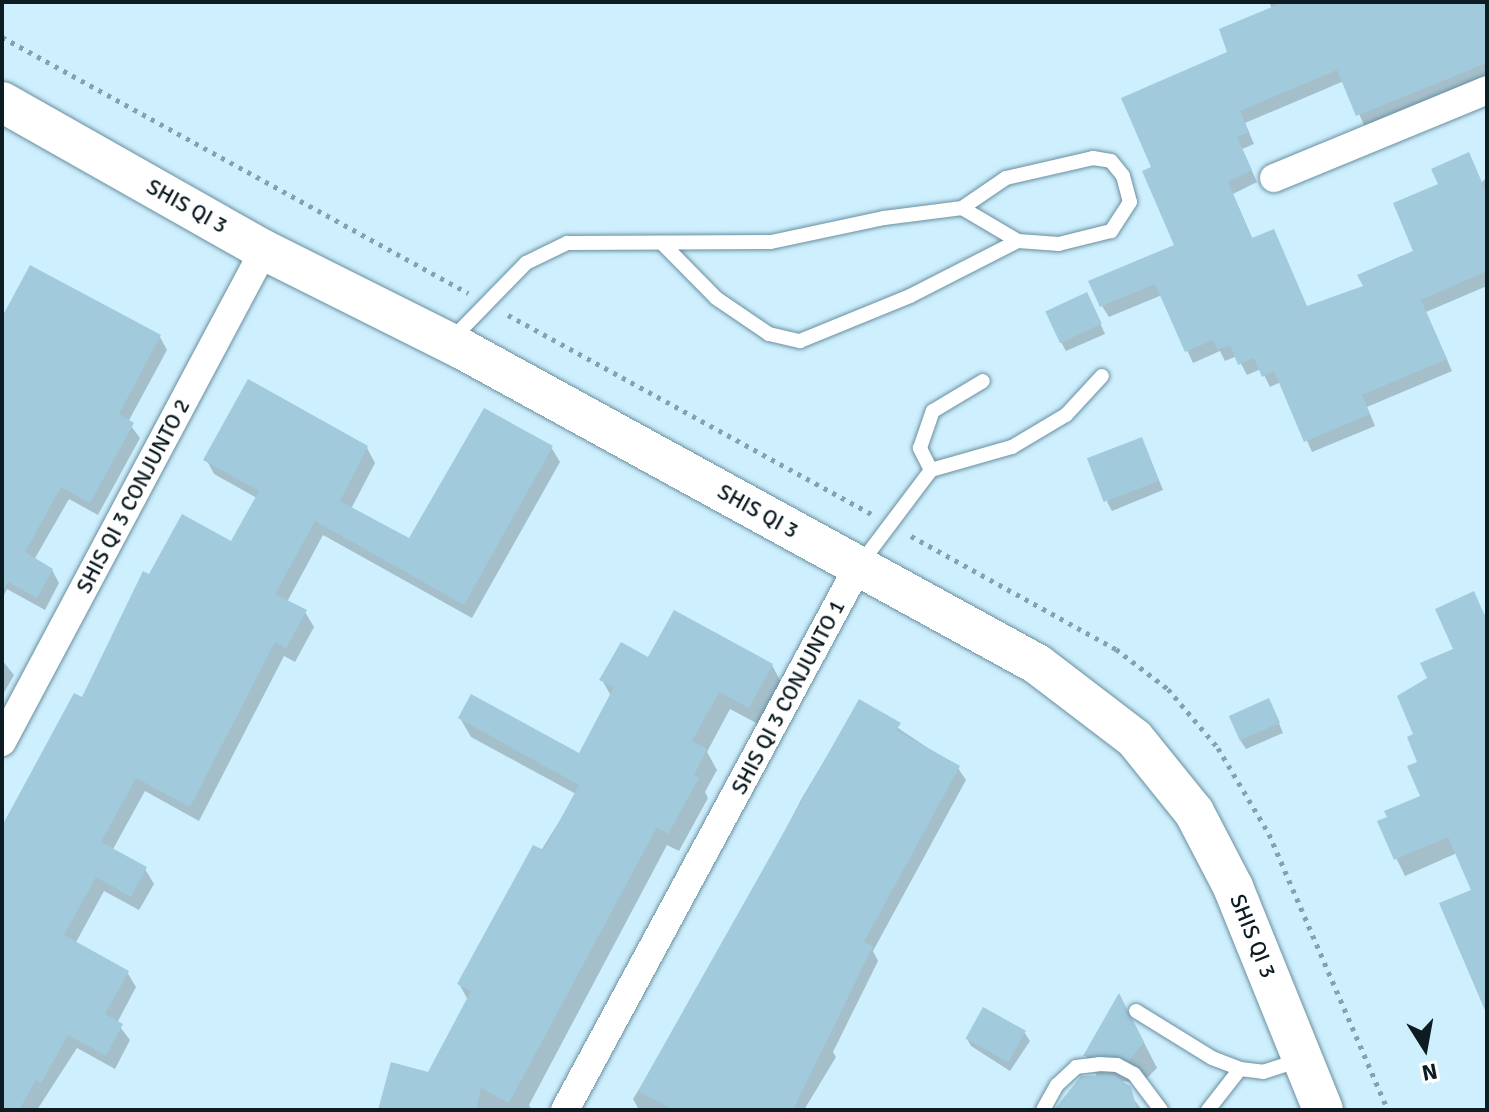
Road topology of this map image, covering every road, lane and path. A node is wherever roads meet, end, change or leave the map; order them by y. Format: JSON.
{"nodes":[{"id":1,"x":1487,"y":90,"type":"edge"},
{"id":2,"x":2,"y":102,"type":"edge"},
{"id":3,"x":1274,"y":178,"type":"dead end"},
{"id":4,"x":962,"y":208,"type":"junction"},
{"id":5,"x":1018,"y":241,"type":"junction"},
{"id":6,"x":662,"y":243,"type":"junction"},
{"id":7,"x":264,"y":250,"type":"junction"},
{"id":8,"x":450,"y":342,"type":"junction"},
{"id":9,"x":1102,"y":376,"type":"dead end"},
{"id":10,"x":983,"y":381,"type":"dead end"},
{"id":11,"x":931,"y":470,"type":"junction"},
{"id":12,"x":858,"y":567,"type":"junction"},
{"id":13,"x":2,"y":742,"type":"edge"},
{"id":14,"x":1136,"y":1011,"type":"dead end"},
{"id":15,"x":1303,"y":1059,"type":"junction"},
{"id":16,"x":1240,"y":1069,"type":"junction"},
{"id":17,"x":565,"y":1110,"type":"edge"},
{"id":18,"x":1043,"y":1110,"type":"edge"},
{"id":19,"x":1161,"y":1110,"type":"edge"},
{"id":20,"x":1208,"y":1110,"type":"edge"},
{"id":21,"x":1323,"y":1110,"type":"edge"}],
"edges":[{"from":1,"to":3,"type":"street"},
{"from":2,"to":7,"type":"street","name":"SHIS QI 3"},
{"from":4,"to":5,"type":"lane"},
{"from":4,"to":5,"type":"lane"},
{"from":4,"to":6,"type":"lane"},
{"from":5,"to":6,"type":"lane"},
{"from":6,"to":8,"type":"lane"},
{"from":7,"to":8,"type":"street","name":"SHIS QI 3"},
{"from":7,"to":13,"type":"street","name":"SHIS QI 3 CONJUNTO 2"},
{"from":8,"to":12,"type":"street","name":"SHIS QI 3"},
{"from":9,"to":11,"type":"lane"},
{"from":10,"to":11,"type":"lane"},
{"from":11,"to":12,"type":"lane","name":"SHIS QI 3 CONJUNTO 1"},
{"from":12,"to":15,"type":"street","name":"SHIS QI 3"},
{"from":12,"to":17,"type":"street","name":"SHIS QI 3 CONJUNTO 1"},
{"from":14,"to":16,"type":"lane"},
{"from":15,"to":16,"type":"lane"},
{"from":15,"to":21,"type":"street","name":"SHIS QI 3"},
{"from":16,"to":20,"type":"lane"},
{"from":18,"to":19,"type":"lane"}]}
